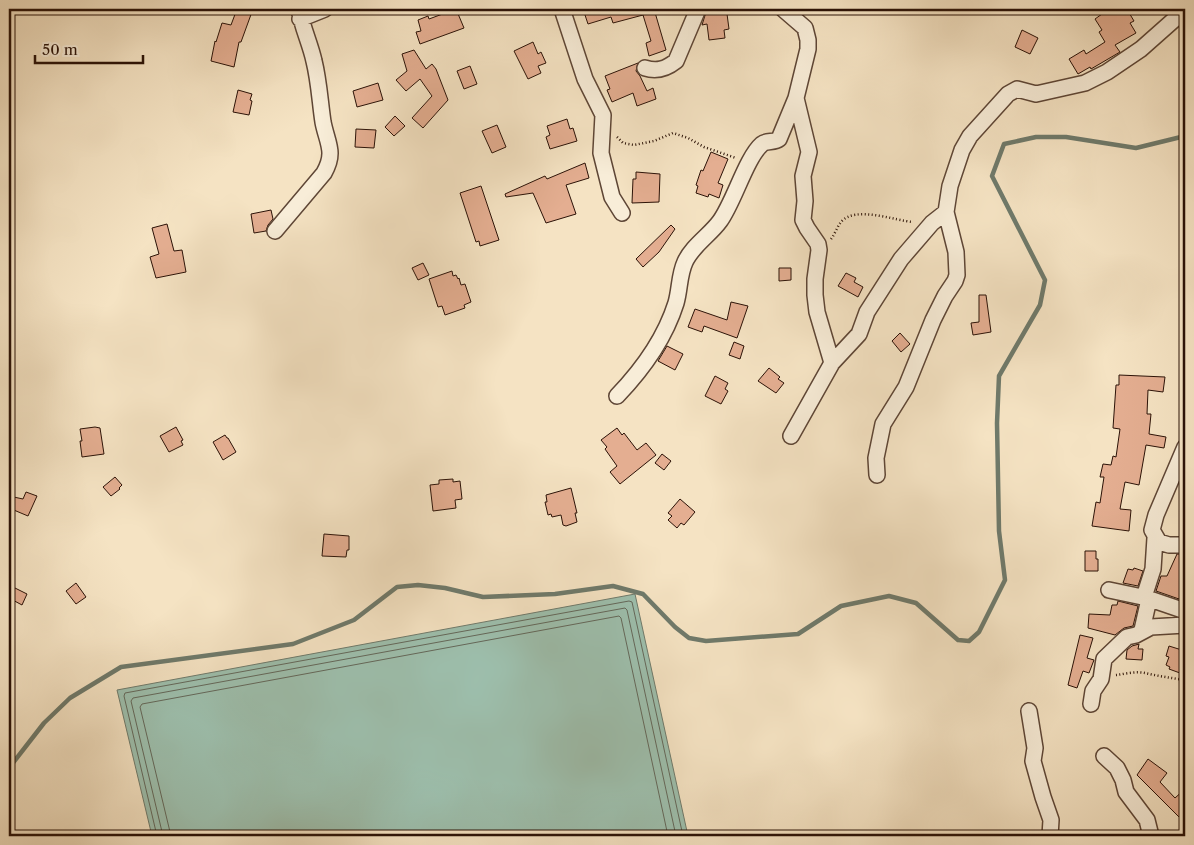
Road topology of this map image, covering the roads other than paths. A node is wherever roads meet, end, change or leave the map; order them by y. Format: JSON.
{"nodes":[{"id":1,"x":325,"y":9,"type":"edge"},
{"id":2,"x":562,"y":9,"type":"edge"},
{"id":3,"x":698,"y":9,"type":"edge"},
{"id":4,"x":782,"y":9,"type":"edge"},
{"id":5,"x":1185,"y":10,"type":"edge"},
{"id":6,"x":300,"y":14,"type":"edge"},
{"id":7,"x":645,"y":68,"type":"dead end"},
{"id":8,"x":796,"y":98,"type":"junction"},
{"id":9,"x":946,"y":212,"type":"junction"},
{"id":10,"x":622,"y":213,"type":"dead end"},
{"id":11,"x":274,"y":231,"type":"dead end"},
{"id":12,"x":832,"y":363,"type":"junction"},
{"id":13,"x":617,"y":396,"type":"dead end"},
{"id":14,"x":791,"y":436,"type":"dead end"},
{"id":15,"x":1185,"y":447,"type":"edge"},
{"id":16,"x":877,"y":475,"type":"dead end"},
{"id":17,"x":1155,"y":538,"type":"junction"},
{"id":18,"x":1184,"y":544,"type":"edge"},
{"id":19,"x":1109,"y":590,"type":"dead end"},
{"id":20,"x":1147,"y":598,"type":"junction"},
{"id":21,"x":1185,"y":611,"type":"edge"},
{"id":22,"x":1185,"y":625,"type":"edge"},
{"id":23,"x":1142,"y":630,"type":"junction"},
{"id":24,"x":1091,"y":704,"type":"dead end"},
{"id":25,"x":1029,"y":711,"type":"dead end"},
{"id":26,"x":1104,"y":756,"type":"dead end"},
{"id":27,"x":1050,"y":836,"type":"edge"},
{"id":28,"x":1151,"y":836,"type":"edge"}],
"edges":[{"from":1,"to":6,"type":"street"},
{"from":2,"to":10,"type":"street"},
{"from":3,"to":7,"type":"street"},
{"from":4,"to":8,"type":"street"},
{"from":5,"to":9,"type":"street"},
{"from":6,"to":11,"type":"street"},
{"from":8,"to":12,"type":"street"},
{"from":8,"to":13,"type":"street"},
{"from":9,"to":12,"type":"street"},
{"from":9,"to":16,"type":"street"},
{"from":12,"to":14,"type":"street"},
{"from":15,"to":17,"type":"street"},
{"from":17,"to":18,"type":"street"},
{"from":17,"to":20,"type":"street"},
{"from":19,"to":20,"type":"street"},
{"from":20,"to":21,"type":"street"},
{"from":20,"to":23,"type":"street"},
{"from":22,"to":23,"type":"street"},
{"from":23,"to":24,"type":"street"},
{"from":25,"to":27,"type":"street"},
{"from":26,"to":28,"type":"street"}]}
